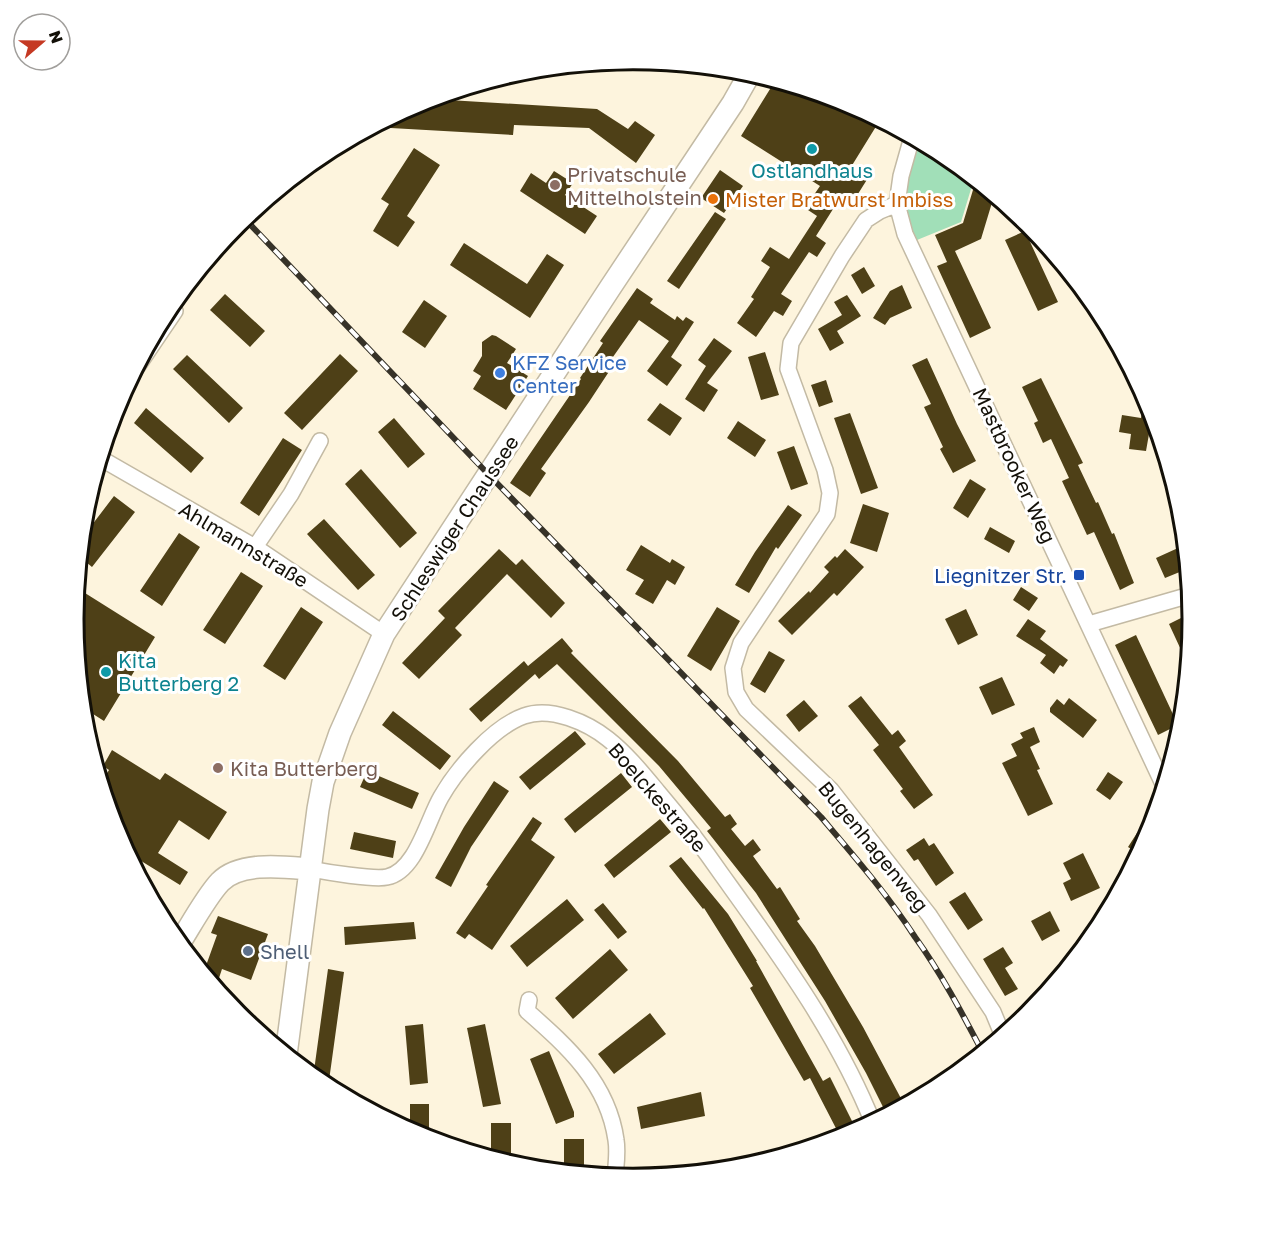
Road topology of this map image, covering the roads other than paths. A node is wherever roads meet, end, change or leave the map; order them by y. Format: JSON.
{"nodes":[{"id":1,"x":745,"y":82,"type":"edge"},
{"id":2,"x":910,"y":145,"type":"edge"},
{"id":3,"x":897,"y":204,"type":"junction"},
{"id":4,"x":320,"y":441,"type":"dead end"},
{"id":5,"x":107,"y":462,"type":"edge"},
{"id":6,"x":255,"y":547,"type":"junction"},
{"id":7,"x":1181,"y":597,"type":"edge"},
{"id":8,"x":1089,"y":624,"type":"junction"},
{"id":9,"x":384,"y":634,"type":"junction"},
{"id":10,"x":1159,"y":775,"type":"edge"},
{"id":11,"x":310,"y":869,"type":"junction"},
{"id":12,"x":184,"y":936,"type":"edge"},
{"id":13,"x":529,"y":1000,"type":"dead end"},
{"id":14,"x":1000,"y":1028,"type":"edge"},
{"id":15,"x":287,"y":1045,"type":"edge"},
{"id":16,"x":870,"y":1115,"type":"edge"},
{"id":17,"x":616,"y":1168,"type":"edge"}],
"edges":[{"from":1,"to":9,"type":"main road","name":"Schleswiger Chaussee"},
{"from":2,"to":3,"type":"street","name":"Mastbrooker Weg"},
{"from":3,"to":8,"type":"street","name":"Mastbrooker Weg"},
{"from":3,"to":14,"type":"street","name":"Bugenhagenweg"},
{"from":4,"to":6,"type":"street"},
{"from":5,"to":6,"type":"street","name":"Ahlmannstraße"},
{"from":6,"to":9,"type":"street","name":"Ahlmannstraße"},
{"from":7,"to":8,"type":"street"},
{"from":8,"to":10,"type":"street","name":"Mastbrooker Weg"},
{"from":9,"to":11,"type":"main road","name":"Schleswiger Chaussee"},
{"from":11,"to":12,"type":"main road"},
{"from":11,"to":15,"type":"main road","name":"Schleswiger Chaussee"},
{"from":11,"to":16,"type":"street","name":"Boelckestraße"},
{"from":13,"to":17,"type":"street"}]}
